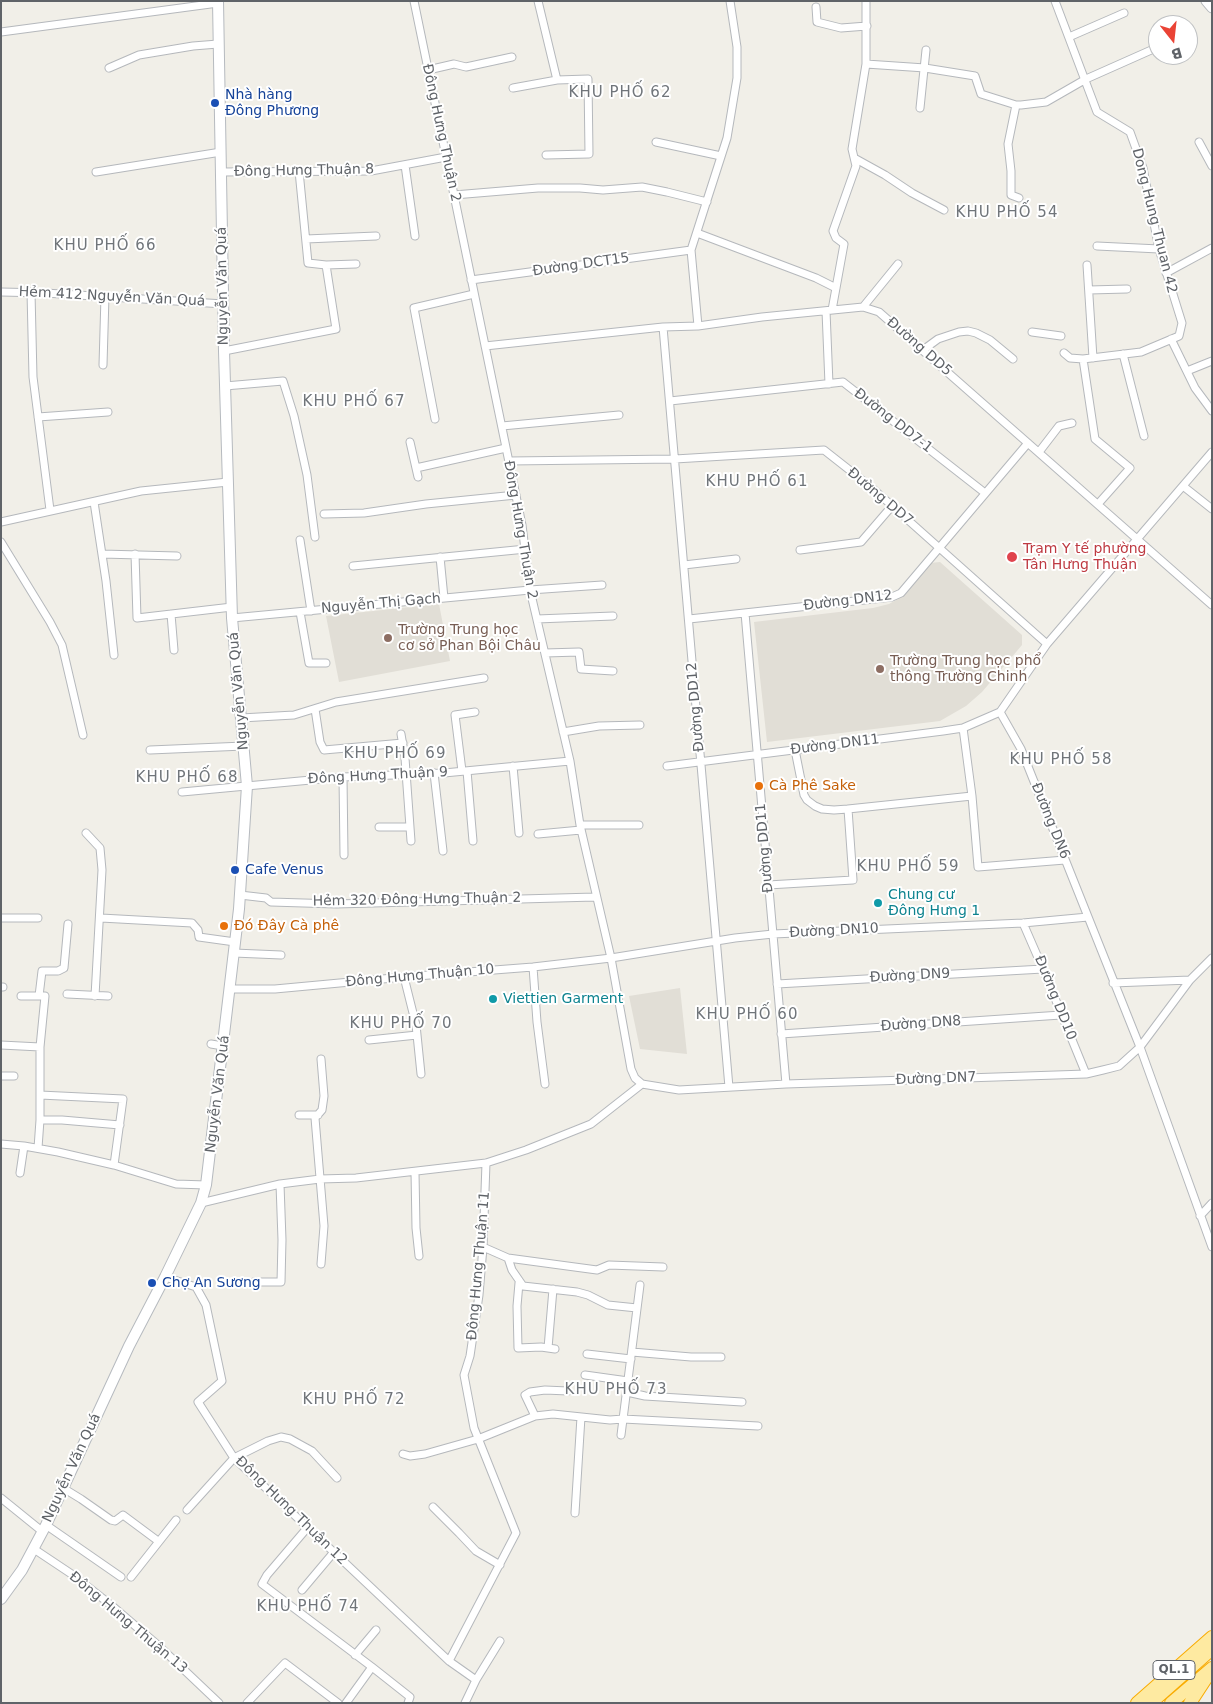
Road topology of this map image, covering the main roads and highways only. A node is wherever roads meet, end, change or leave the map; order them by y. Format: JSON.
{"nodes":[{"id":1,"x":218,"y":2,"type":"edge"},
{"id":2,"x":1,"y":1599,"type":"edge"},
{"id":3,"x":1212,"y":1637,"type":"edge"},
{"id":4,"x":1212,"y":1649,"type":"edge"},
{"id":5,"x":1212,"y":1669,"type":"edge"},
{"id":6,"x":1212,"y":1680,"type":"edge"},
{"id":7,"x":1193,"y":1698,"type":"edge"},
{"id":8,"x":1136,"y":1703,"type":"edge"},
{"id":9,"x":1151,"y":1703,"type":"edge"},
{"id":10,"x":1173,"y":1703,"type":"edge"},
{"id":11,"x":1186,"y":1703,"type":"edge"}],
"edges":[{"from":1,"to":2,"type":"main road","name":"Nguyễn Văn Quá"},
{"from":3,"to":8,"type":"highway","number":"QL.1"},
{"from":4,"to":9,"type":"highway","number":"QL.1"},
{"from":5,"to":7,"type":"highway"},
{"from":5,"to":10,"type":"highway","number":"QL.1"},
{"from":6,"to":7,"type":"highway","number":"QL.1"},
{"from":7,"to":10,"type":"highway"},
{"from":7,"to":11,"type":"highway","number":"QL.1"}]}
